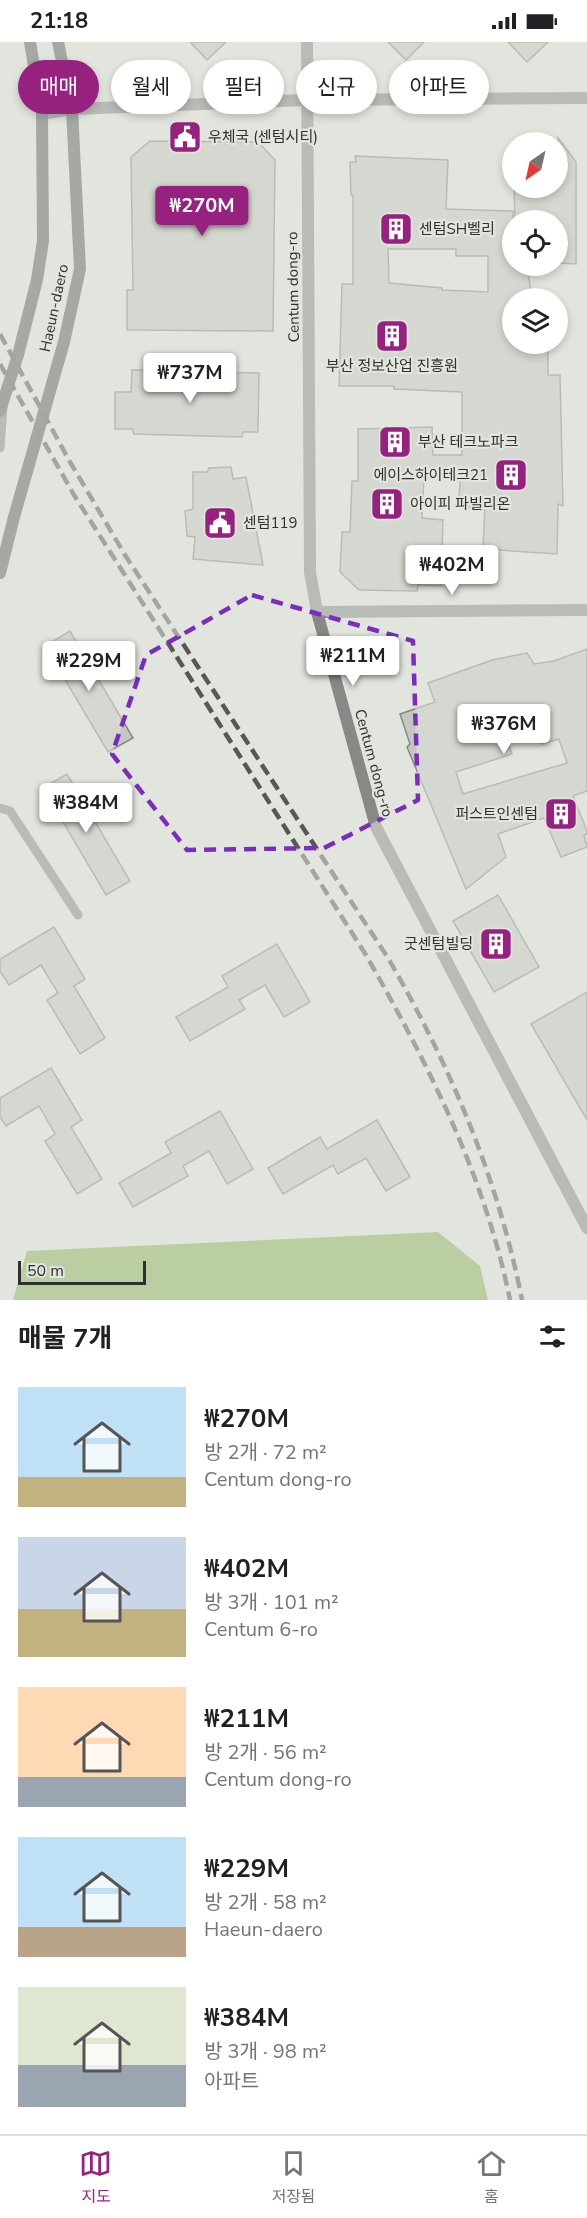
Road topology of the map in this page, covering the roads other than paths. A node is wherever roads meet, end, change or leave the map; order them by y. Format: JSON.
{"nodes":[{"id":1,"x":30,"y":42,"type":"edge"},
{"id":2,"x":58,"y":42,"type":"edge"},
{"id":3,"x":306,"y":42,"type":"edge"},
{"id":4,"x":33,"y":60,"type":"edge"},
{"id":5,"x":62,"y":60,"type":"edge"},
{"id":6,"x":306,"y":60,"type":"edge"},
{"id":7,"x":587,"y":98,"type":"edge"},
{"id":8,"x":377,"y":99,"type":"edge"},
{"id":9,"x":296,"y":100,"type":"edge"},
{"id":10,"x":99,"y":108,"type":"edge"},
{"id":11,"x":42,"y":114,"type":"edge"},
{"id":12,"x":72,"y":114,"type":"edge"},
{"id":13,"x":306,"y":114,"type":"edge"},
{"id":14,"x":4,"y":398,"type":"junction"},
{"id":15,"x":0,"y":411,"type":"edge"},
{"id":16,"x":0,"y":448,"type":"edge"},
{"id":17,"x":0,"y":573,"type":"edge"},
{"id":18,"x":587,"y":610,"type":"edge"},
{"id":19,"x":317,"y":612,"type":"junction"},
{"id":20,"x":0,"y":808,"type":"edge"},
{"id":21,"x":78,"y":915,"type":"dead end"},
{"id":22,"x":587,"y":1228,"type":"edge"}],
"edges":[{"from":1,"to":4,"type":"main road","name":"Haeun-daero"},
{"from":2,"to":5,"type":"main road","name":"Haeun-daero"},
{"from":3,"to":6,"type":"street","name":"Centum dong-ro"},
{"from":7,"to":8,"type":"street"},
{"from":9,"to":10,"type":"street"},
{"from":11,"to":14,"type":"main road","name":"Haeun-daero"},
{"from":12,"to":17,"type":"main road","name":"Haeun-daero"},
{"from":13,"to":19,"type":"street","name":"Centum dong-ro"},
{"from":14,"to":15,"type":"main road","name":"Haeun-daero"},
{"from":14,"to":16,"type":"lane"},
{"from":18,"to":19,"type":"street"},
{"from":19,"to":22,"type":"street","name":"Centum dong-ro"},
{"from":20,"to":21,"type":"lane"}]}
